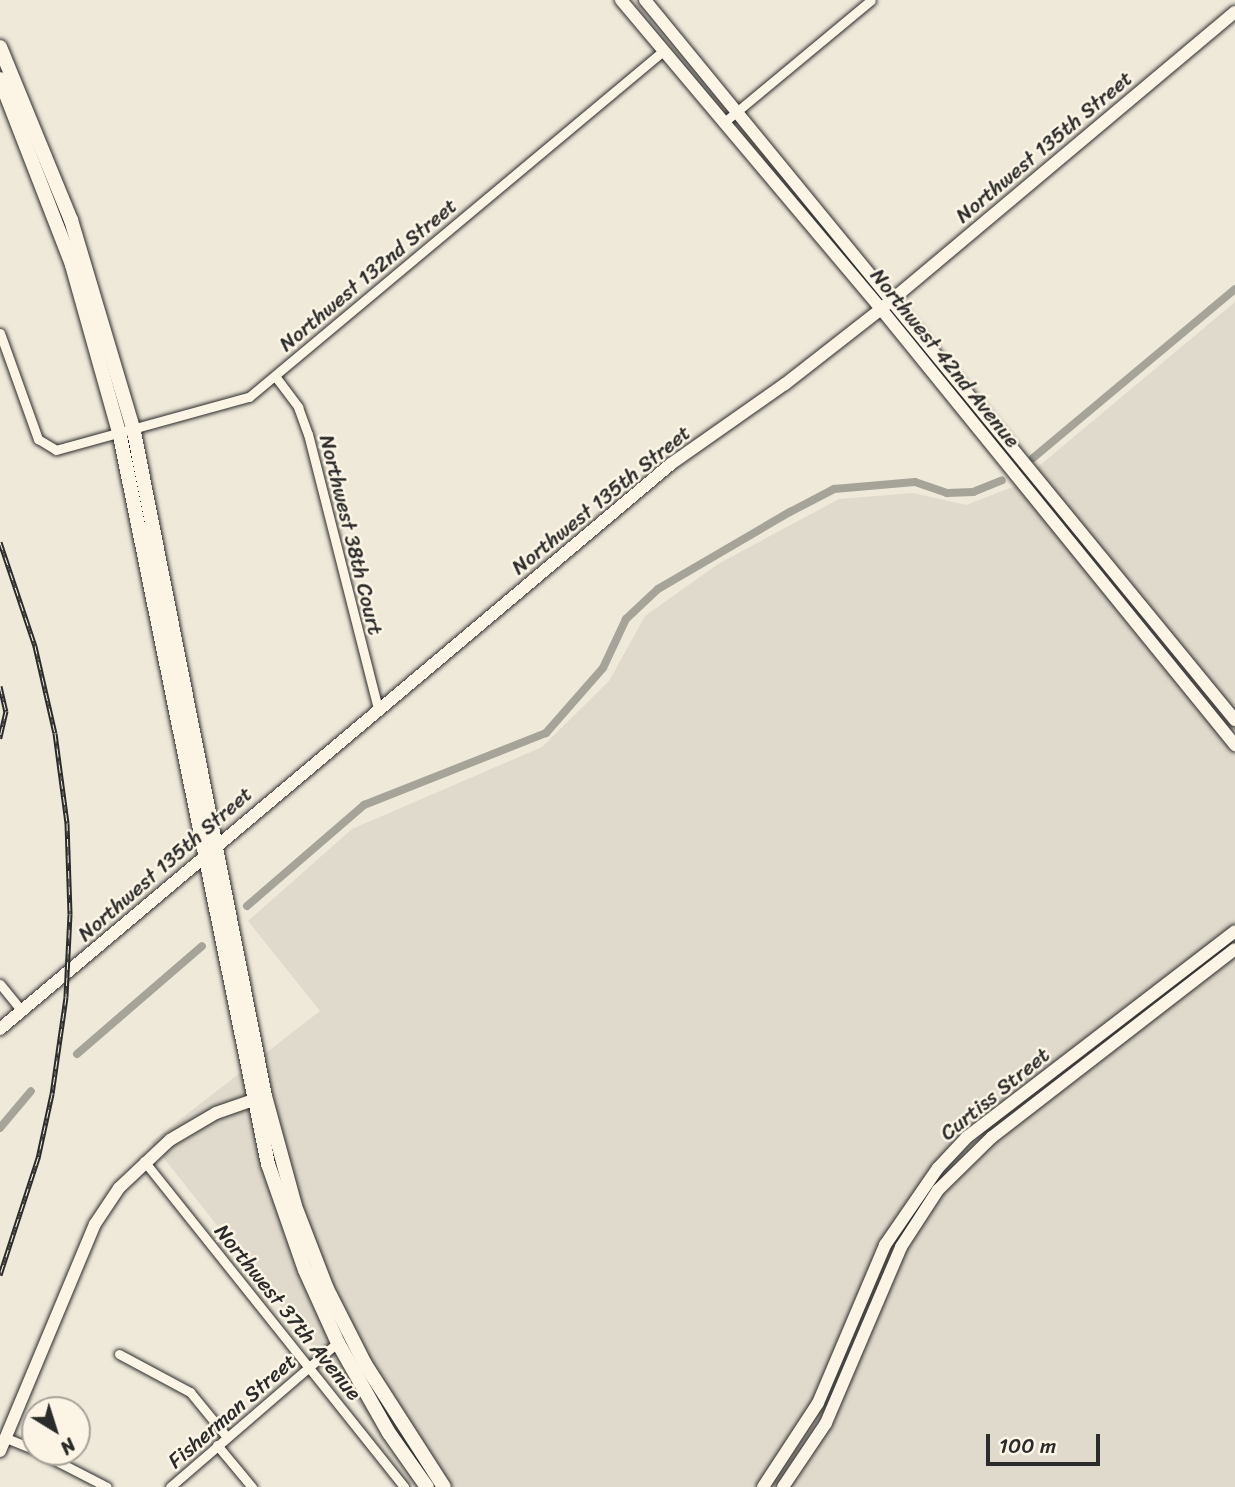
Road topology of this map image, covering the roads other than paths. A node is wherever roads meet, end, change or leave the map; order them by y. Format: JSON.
{"nodes":[{"id":1,"x":621,"y":0,"type":"edge"},
{"id":2,"x":645,"y":0,"type":"edge"},
{"id":3,"x":871,"y":0,"type":"edge"},
{"id":4,"x":1235,"y":12,"type":"edge"},
{"id":5,"x":678,"y":39,"type":"junction"},
{"id":6,"x":0,"y":47,"type":"edge"},
{"id":7,"x":663,"y":51,"type":"junction"},
{"id":8,"x":0,"y":79,"type":"edge"},
{"id":9,"x":736,"y":111,"type":"junction"},
{"id":10,"x":723,"y":123,"type":"junction"},
{"id":11,"x":891,"y":300,"type":"junction"},
{"id":12,"x":881,"y":309,"type":"junction"},
{"id":13,"x":0,"y":333,"type":"edge"},
{"id":14,"x":275,"y":376,"type":"junction"},
{"id":15,"x":127,"y":434,"type":"junction"},
{"id":16,"x":1035,"y":476,"type":"junction"},
{"id":17,"x":1024,"y":485,"type":"junction"},
{"id":18,"x":1189,"y":664,"type":"junction"},
{"id":19,"x":1177,"y":674,"type":"junction"},
{"id":20,"x":378,"y":709,"type":"junction"},
{"id":21,"x":1235,"y":720,"type":"edge"},
{"id":22,"x":1235,"y":744,"type":"edge"},
{"id":23,"x":215,"y":844,"type":"junction"},
{"id":24,"x":203,"y":855,"type":"junction"},
{"id":25,"x":1230,"y":935,"type":"edge"},
{"id":26,"x":1235,"y":950,"type":"edge"},
{"id":27,"x":0,"y":984,"type":"edge"},
{"id":28,"x":22,"y":1011,"type":"junction"},
{"id":29,"x":0,"y":1029,"type":"edge"},
{"id":30,"x":259,"y":1097,"type":"junction"},
{"id":31,"x":144,"y":1161,"type":"junction"},
{"id":32,"x":900,"y":1218,"type":"junction"},
{"id":33,"x":913,"y":1227,"type":"junction"},
{"id":34,"x":343,"y":1338,"type":"junction"},
{"id":35,"x":119,"y":1354,"type":"dead end"},
{"id":36,"x":310,"y":1367,"type":"junction"},
{"id":37,"x":6,"y":1437,"type":"junction"},
{"id":38,"x":227,"y":1437,"type":"junction"},
{"id":39,"x":21,"y":1444,"type":"edge"},
{"id":40,"x":217,"y":1445,"type":"junction"},
{"id":41,"x":0,"y":1451,"type":"edge"},
{"id":42,"x":66,"y":1466,"type":"edge"},
{"id":43,"x":107,"y":1487,"type":"edge"},
{"id":44,"x":170,"y":1487,"type":"edge"},
{"id":45,"x":251,"y":1487,"type":"edge"},
{"id":46,"x":404,"y":1487,"type":"edge"},
{"id":47,"x":427,"y":1487,"type":"edge"},
{"id":48,"x":444,"y":1487,"type":"edge"},
{"id":49,"x":763,"y":1487,"type":"edge"},
{"id":50,"x":783,"y":1487,"type":"edge"}],
"edges":[{"from":1,"to":7,"type":"street","name":"Northwest 42nd Avenue"},
{"from":2,"to":5,"type":"street","name":"Northwest 42nd Avenue"},
{"from":3,"to":9,"type":"street"},
{"from":4,"to":11,"type":"street","name":"Northwest 135th Street"},
{"from":5,"to":7,"type":"street"},
{"from":5,"to":9,"type":"street","name":"Northwest 42nd Avenue"},
{"from":6,"to":15,"type":"main road"},
{"from":7,"to":10,"type":"street","name":"Northwest 42nd Avenue"},
{"from":7,"to":14,"type":"street","name":"Northwest 132nd Street"},
{"from":8,"to":15,"type":"main road"},
{"from":9,"to":10,"type":"street"},
{"from":9,"to":11,"type":"street","name":"Northwest 42nd Avenue"},
{"from":10,"to":12,"type":"street","name":"Northwest 42nd Avenue"},
{"from":11,"to":12,"type":"street","name":"Northwest 135th Street"},
{"from":11,"to":16,"type":"street","name":"Northwest 42nd Avenue"},
{"from":12,"to":17,"type":"street","name":"Northwest 42nd Avenue"},
{"from":12,"to":20,"type":"street","name":"Northwest 135th Street"},
{"from":13,"to":15,"type":"street","name":"Northwest 132nd Street"},
{"from":14,"to":15,"type":"street","name":"Northwest 132nd Street"},
{"from":14,"to":20,"type":"street","name":"Northwest 38th Court"},
{"from":15,"to":23,"type":"main road"},
{"from":15,"to":24,"type":"main road"},
{"from":16,"to":17,"type":"street"},
{"from":16,"to":18,"type":"street","name":"Northwest 42nd Avenue"},
{"from":17,"to":19,"type":"street","name":"Northwest 42nd Avenue"},
{"from":18,"to":19,"type":"street"},
{"from":18,"to":21,"type":"street","name":"Northwest 42nd Avenue"},
{"from":19,"to":22,"type":"street","name":"Northwest 42nd Avenue"},
{"from":20,"to":23,"type":"street","name":"Northwest 135th Street"},
{"from":23,"to":24,"type":"street","name":"Northwest 135th Street"},
{"from":23,"to":30,"type":"main road"},
{"from":24,"to":28,"type":"street","name":"Northwest 135th Street"},
{"from":24,"to":30,"type":"main road"},
{"from":25,"to":26,"type":"street"},
{"from":25,"to":32,"type":"street","name":"Curtiss Street"},
{"from":26,"to":33,"type":"street","name":"Curtiss Street"},
{"from":27,"to":28,"type":"street"},
{"from":28,"to":29,"type":"street","name":"Northwest 135th Street"},
{"from":30,"to":31,"type":"street"},
{"from":30,"to":34,"type":"main road"},
{"from":31,"to":36,"type":"street","name":"Northwest 37th Avenue"},
{"from":31,"to":37,"type":"street"},
{"from":32,"to":33,"type":"street"},
{"from":32,"to":49,"type":"street","name":"Curtiss Street"},
{"from":33,"to":50,"type":"street","name":"Curtiss Street"},
{"from":34,"to":36,"type":"street","name":"Fisherman Street"},
{"from":34,"to":47,"type":"main road"},
{"from":34,"to":48,"type":"main road"},
{"from":35,"to":38,"type":"street"},
{"from":36,"to":38,"type":"street","name":"Fisherman Street"},
{"from":36,"to":46,"type":"street","name":"Northwest 37th Avenue"},
{"from":37,"to":39,"type":"street"},
{"from":37,"to":41,"type":"street"},
{"from":38,"to":40,"type":"street","name":"Fisherman Street"},
{"from":40,"to":44,"type":"street","name":"Fisherman Street"},
{"from":40,"to":45,"type":"street"},
{"from":42,"to":43,"type":"street"}]}
